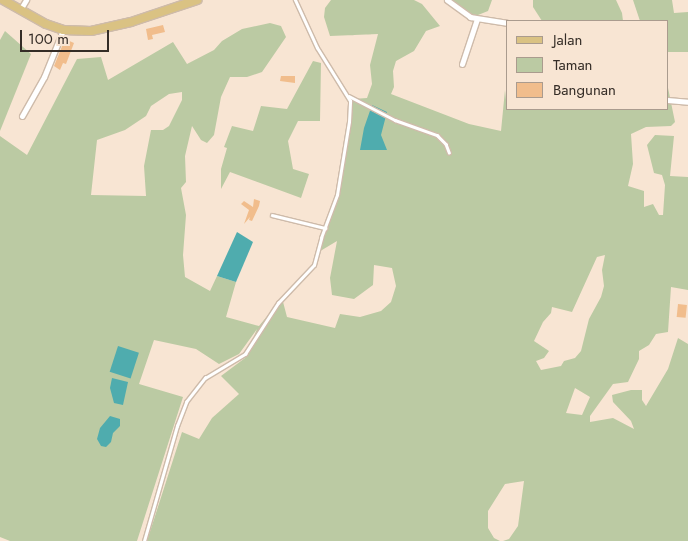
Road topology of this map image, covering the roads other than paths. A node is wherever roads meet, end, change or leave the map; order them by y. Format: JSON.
{"nodes":[{"id":1,"x":3,"y":0,"type":"edge"},
{"id":2,"x":26,"y":0,"type":"edge"},
{"id":3,"x":197,"y":0,"type":"edge"},
{"id":4,"x":295,"y":0,"type":"edge"},
{"id":5,"x":447,"y":0,"type":"edge"},
{"id":6,"x":20,"y":10,"type":"junction"},
{"id":7,"x":477,"y":19,"type":"junction"},
{"id":8,"x":506,"y":23,"type":"edge"},
{"id":9,"x":63,"y":30,"type":"junction"},
{"id":10,"x":462,"y":64,"type":"dead end"},
{"id":11,"x":348,"y":95,"type":"junction"},
{"id":12,"x":668,"y":100,"type":"edge"},
{"id":13,"x":688,"y":102,"type":"edge"},
{"id":14,"x":22,"y":116,"type":"dead end"},
{"id":15,"x":449,"y":152,"type":"dead end"},
{"id":16,"x":272,"y":215,"type":"dead end"},
{"id":17,"x":325,"y":228,"type":"junction"},
{"id":18,"x":144,"y":541,"type":"edge"}],
"edges":[{"from":1,"to":6,"type":"main road"},
{"from":2,"to":6,"type":"street"},
{"from":3,"to":9,"type":"main road"},
{"from":4,"to":11,"type":"lane"},
{"from":5,"to":7,"type":"street"},
{"from":6,"to":9,"type":"main road"},
{"from":7,"to":8,"type":"street"},
{"from":7,"to":10,"type":"street"},
{"from":9,"to":14,"type":"street"},
{"from":11,"to":15,"type":"lane"},
{"from":11,"to":17,"type":"lane"},
{"from":12,"to":13,"type":"street"},
{"from":16,"to":17,"type":"lane"},
{"from":17,"to":18,"type":"lane"}]}
